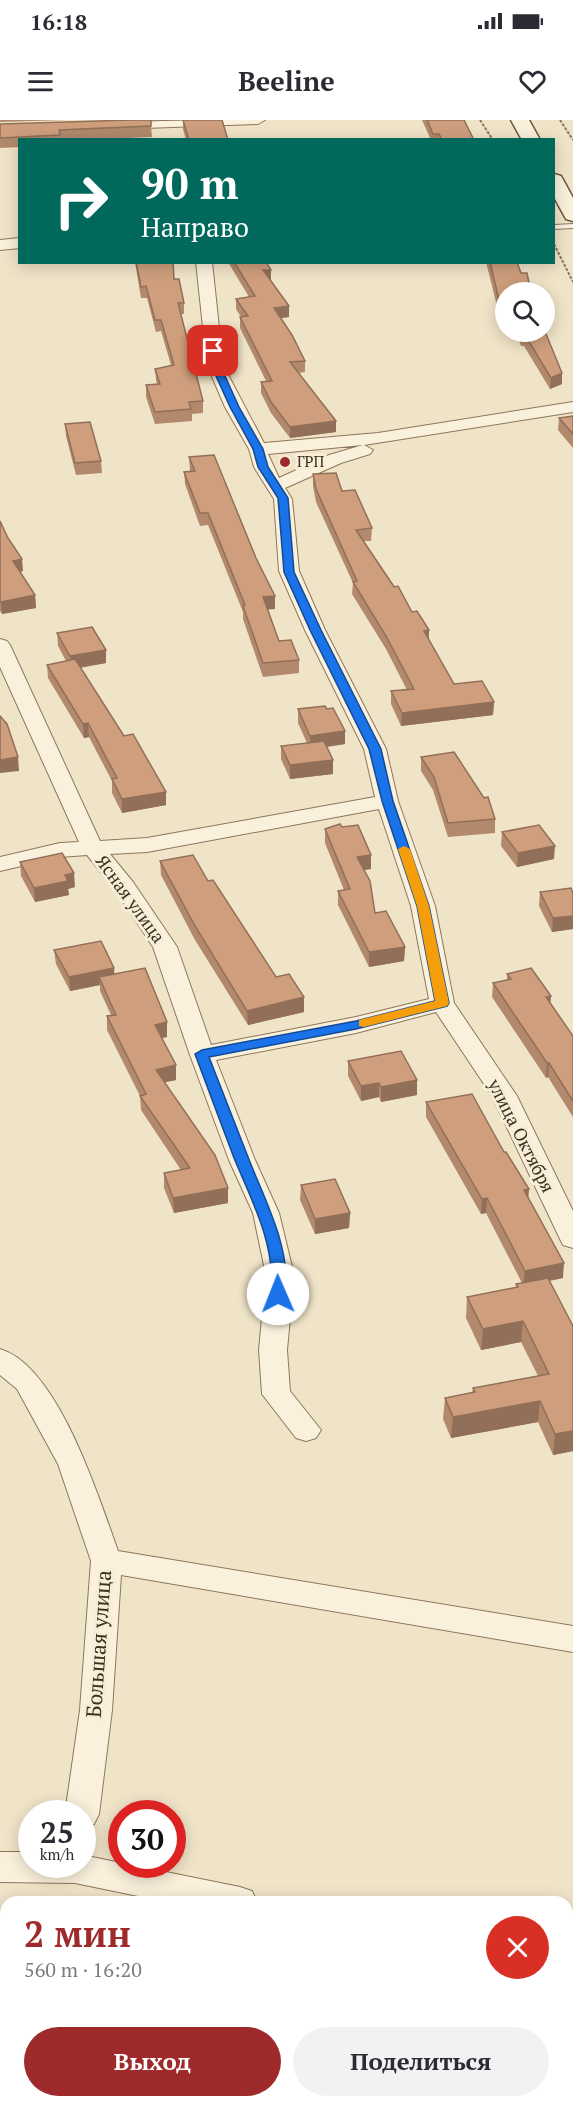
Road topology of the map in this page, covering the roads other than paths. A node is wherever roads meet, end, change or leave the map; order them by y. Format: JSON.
{"nodes":[{"id":1,"x":258,"y":120,"type":"edge"},
{"id":2,"x":520,"y":120,"type":"edge"},
{"id":3,"x":166,"y":122,"type":"edge"},
{"id":4,"x":106,"y":125,"type":"edge"},
{"id":5,"x":181,"y":138,"type":"edge"},
{"id":6,"x":530,"y":138,"type":"edge"},
{"id":7,"x":555,"y":182,"type":"edge"},
{"id":8,"x":573,"y":215,"type":"edge"},
{"id":9,"x":573,"y":226,"type":"edge"},
{"id":10,"x":555,"y":227,"type":"edge"},
{"id":11,"x":18,"y":243,"type":"edge"},
{"id":12,"x":0,"y":245,"type":"edge"},
{"id":13,"x":204,"y":264,"type":"edge"},
{"id":14,"x":573,"y":407,"type":"edge"},
{"id":15,"x":421,"y":432,"type":"junction"},
{"id":16,"x":258,"y":449,"type":"junction"},
{"id":17,"x":275,"y":486,"type":"junction"},
{"id":18,"x":0,"y":645,"type":"edge"},
{"id":19,"x":387,"y":801,"type":"junction"},
{"id":20,"x":92,"y":847,"type":"junction"},
{"id":21,"x":0,"y":864,"type":"edge"},
{"id":22,"x":442,"y":1003,"type":"junction"},
{"id":23,"x":202,"y":1054,"type":"junction"},
{"id":24,"x":573,"y":1239,"type":"edge"},
{"id":25,"x":0,"y":1359,"type":"edge"},
{"id":26,"x":306,"y":1430,"type":"dead end"},
{"id":27,"x":106,"y":1561,"type":"junction"},
{"id":28,"x":573,"y":1639,"type":"edge"},
{"id":29,"x":84,"y":1800,"type":"edge"},
{"id":30,"x":0,"y":1867,"type":"edge"},
{"id":31,"x":18,"y":1867,"type":"edge"},
{"id":32,"x":96,"y":1871,"type":"edge"},
{"id":33,"x":212,"y":1896,"type":"edge"}],
"edges":[{"from":1,"to":3,"type":"street"},
{"from":2,"to":6,"type":"main road"},
{"from":3,"to":4,"type":"street"},
{"from":3,"to":5,"type":"street"},
{"from":7,"to":8,"type":"main road"},
{"from":9,"to":10,"type":"lane"},
{"from":11,"to":12,"type":"street"},
{"from":13,"to":16,"type":"street","name":"улица Октября"},
{"from":14,"to":15,"type":"street"},
{"from":15,"to":16,"type":"street"},
{"from":15,"to":17,"type":"street"},
{"from":16,"to":17,"type":"street","name":"улица Октября"},
{"from":17,"to":19,"type":"street","name":"улица Октября"},
{"from":18,"to":20,"type":"street","name":"Ясная улица"},
{"from":19,"to":20,"type":"street"},
{"from":19,"to":22,"type":"street","name":"улица Октября"},
{"from":20,"to":21,"type":"street"},
{"from":20,"to":23,"type":"street","name":"Ясная улица"},
{"from":22,"to":23,"type":"street"},
{"from":22,"to":24,"type":"street","name":"улица Октября"},
{"from":23,"to":26,"type":"street","name":"Ясная улица"},
{"from":25,"to":27,"type":"street","name":"Большая улица"},
{"from":27,"to":28,"type":"street"},
{"from":27,"to":29,"type":"street","name":"Большая улица"},
{"from":30,"to":31,"type":"street"},
{"from":32,"to":33,"type":"street"}]}
